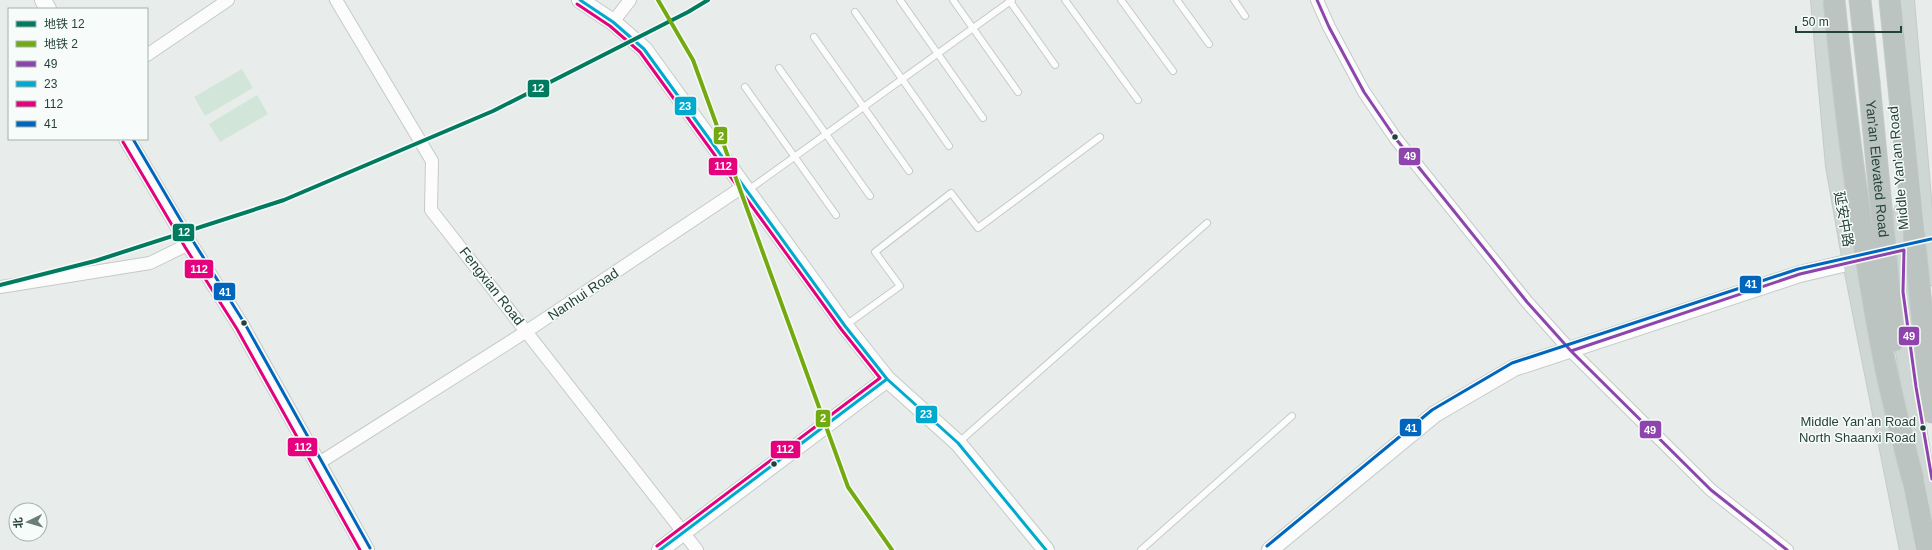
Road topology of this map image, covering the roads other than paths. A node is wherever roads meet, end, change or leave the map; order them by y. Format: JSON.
{"nodes":[{"id":1,"x":228,"y":0,"type":"edge"},
{"id":2,"x":336,"y":0,"type":"edge"},
{"id":3,"x":580,"y":0,"type":"edge"},
{"id":4,"x":630,"y":0,"type":"edge"},
{"id":5,"x":900,"y":0,"type":"edge"},
{"id":6,"x":953,"y":0,"type":"edge"},
{"id":7,"x":1065,"y":0,"type":"edge"},
{"id":8,"x":1121,"y":0,"type":"edge"},
{"id":9,"x":1177,"y":0,"type":"edge"},
{"id":10,"x":1234,"y":0,"type":"edge"},
{"id":11,"x":1317,"y":0,"type":"edge"},
{"id":12,"x":1820,"y":0,"type":"edge"},
{"id":13,"x":1834,"y":0,"type":"edge"},
{"id":14,"x":1851,"y":0,"type":"edge"},
{"id":15,"x":1860,"y":0,"type":"edge"},
{"id":16,"x":1882,"y":0,"type":"edge"},
{"id":17,"x":1890,"y":0,"type":"edge"},
{"id":18,"x":1896,"y":0,"type":"edge"},
{"id":19,"x":1904,"y":0,"type":"edge"},
{"id":20,"x":1011,"y":1,"type":"edge"},
{"id":21,"x":855,"y":12,"type":"dead end"},
{"id":22,"x":1245,"y":16,"type":"dead end"},
{"id":23,"x":613,"y":22,"type":"junction"},
{"id":24,"x":973,"y":28,"type":"junction"},
{"id":25,"x":814,"y":37,"type":"dead end"},
{"id":26,"x":1209,"y":44,"type":"dead end"},
{"id":27,"x":148,"y":54,"type":"edge"},
{"id":28,"x":938,"y":54,"type":"junction"},
{"id":29,"x":1055,"y":65,"type":"dead end"},
{"id":30,"x":779,"y":68,"type":"dead end"},
{"id":31,"x":1173,"y":71,"type":"dead end"},
{"id":32,"x":902,"y":79,"type":"junction"},
{"id":33,"x":745,"y":87,"type":"dead end"},
{"id":34,"x":1018,"y":92,"type":"dead end"},
{"id":35,"x":1138,"y":100,"type":"dead end"},
{"id":36,"x":864,"y":107,"type":"junction"},
{"id":37,"x":983,"y":118,"type":"dead end"},
{"id":38,"x":826,"y":134,"type":"junction"},
{"id":39,"x":1100,"y":138,"type":"dead end"},
{"id":40,"x":128,"y":140,"type":"edge"},
{"id":41,"x":949,"y":146,"type":"dead end"},
{"id":42,"x":795,"y":156,"type":"junction"},
{"id":43,"x":909,"y":171,"type":"dead end"},
{"id":44,"x":745,"y":188,"type":"junction"},
{"id":45,"x":870,"y":196,"type":"dead end"},
{"id":46,"x":836,"y":215,"type":"dead end"},
{"id":47,"x":1207,"y":223,"type":"dead end"},
{"id":48,"x":1919,"y":243,"type":"edge"},
{"id":49,"x":189,"y":244,"type":"junction"},
{"id":50,"x":1880,"y":255,"type":"junction"},
{"id":51,"x":1852,"y":262,"type":"junction"},
{"id":52,"x":0,"y":287,"type":"edge"},
{"id":53,"x":845,"y":326,"type":"junction"},
{"id":54,"x":527,"y":331,"type":"junction"},
{"id":55,"x":1932,"y":337,"type":"edge"},
{"id":56,"x":1570,"y":351,"type":"junction"},
{"id":57,"x":887,"y":379,"type":"junction"},
{"id":58,"x":1932,"y":413,"type":"edge"},
{"id":59,"x":1292,"y":416,"type":"dead end"},
{"id":60,"x":958,"y":443,"type":"junction"},
{"id":61,"x":319,"y":463,"type":"junction"},
{"id":62,"x":1922,"y":480,"type":"edge"},
{"id":63,"x":1932,"y":523,"type":"edge"},
{"id":64,"x":684,"y":532,"type":"junction"},
{"id":65,"x":366,"y":550,"type":"edge"},
{"id":66,"x":660,"y":550,"type":"edge"},
{"id":67,"x":697,"y":550,"type":"edge"},
{"id":68,"x":1046,"y":550,"type":"edge"},
{"id":69,"x":1141,"y":550,"type":"edge"},
{"id":70,"x":1270,"y":550,"type":"edge"},
{"id":71,"x":1787,"y":550,"type":"edge"},
{"id":72,"x":1909,"y":550,"type":"edge"},
{"id":73,"x":1928,"y":550,"type":"edge"}],
"edges":[{"from":1,"to":27,"type":"street"},
{"from":2,"to":54,"type":"street","name":"Fengxian Road"},
{"from":3,"to":23,"type":"main road"},
{"from":4,"to":23,"type":"street"},
{"from":5,"to":28,"type":"lane"},
{"from":6,"to":24,"type":"lane"},
{"from":7,"to":35,"type":"lane"},
{"from":8,"to":31,"type":"lane"},
{"from":9,"to":26,"type":"lane"},
{"from":10,"to":22,"type":"lane"},
{"from":11,"to":56,"type":"street"},
{"from":12,"to":51,"type":"main road","name":"延安中路"},
{"from":13,"to":62,"type":"highway","bridge":true},
{"from":14,"to":50,"type":"main road","name":"Middle Yan'an Road"},
{"from":15,"to":62,"type":"highway","name":"Yan'an Elevated Road","bridge":true},
{"from":16,"to":48,"type":"main road","name":"Middle Yan'an Road"},
{"from":17,"to":48,"type":"highway"},
{"from":18,"to":48,"type":"highway"},
{"from":19,"to":48,"type":"main road"},
{"from":20,"to":24,"type":"lane"},
{"from":20,"to":29,"type":"lane"},
{"from":21,"to":32,"type":"lane"},
{"from":23,"to":44,"type":"main road"},
{"from":24,"to":28,"type":"lane"},
{"from":24,"to":34,"type":"lane"},
{"from":25,"to":36,"type":"lane"},
{"from":28,"to":32,"type":"lane"},
{"from":28,"to":37,"type":"lane"},
{"from":30,"to":38,"type":"lane"},
{"from":32,"to":36,"type":"lane"},
{"from":32,"to":41,"type":"lane"},
{"from":33,"to":42,"type":"lane"},
{"from":36,"to":38,"type":"lane"},
{"from":36,"to":43,"type":"lane"},
{"from":38,"to":42,"type":"lane"},
{"from":38,"to":45,"type":"lane"},
{"from":39,"to":53,"type":"lane"},
{"from":40,"to":49,"type":"main road"},
{"from":42,"to":44,"type":"lane"},
{"from":42,"to":46,"type":"lane"},
{"from":44,"to":53,"type":"main road"},
{"from":44,"to":54,"type":"street","name":"Nanhui Road"},
{"from":47,"to":60,"type":"lane"},
{"from":48,"to":50,"type":"main road"},
{"from":48,"to":55,"type":"main road"},
{"from":48,"to":58,"type":"highway","bridge":true},
{"from":48,"to":62,"type":"main road","name":"Middle Yan'an Road"},
{"from":49,"to":52,"type":"street"},
{"from":49,"to":61,"type":"main road"},
{"from":50,"to":51,"type":"main road"},
{"from":50,"to":63,"type":"main road","name":"Middle Yan'an Road"},
{"from":51,"to":56,"type":"main road"},
{"from":51,"to":72,"type":"main road"},
{"from":53,"to":57,"type":"main road"},
{"from":54,"to":61,"type":"street","name":"Nanhui Road"},
{"from":54,"to":64,"type":"street","name":"Fengxian Road"},
{"from":56,"to":70,"type":"main road"},
{"from":56,"to":71,"type":"street"},
{"from":57,"to":60,"type":"main road"},
{"from":57,"to":64,"type":"main road"},
{"from":59,"to":69,"type":"lane"},
{"from":60,"to":68,"type":"main road"},
{"from":61,"to":65,"type":"main road"},
{"from":62,"to":73,"type":"highway","name":"Yan'an Elevated Road"},
{"from":64,"to":66,"type":"main road"},
{"from":64,"to":67,"type":"street","name":"Fengxian Road"}]}
